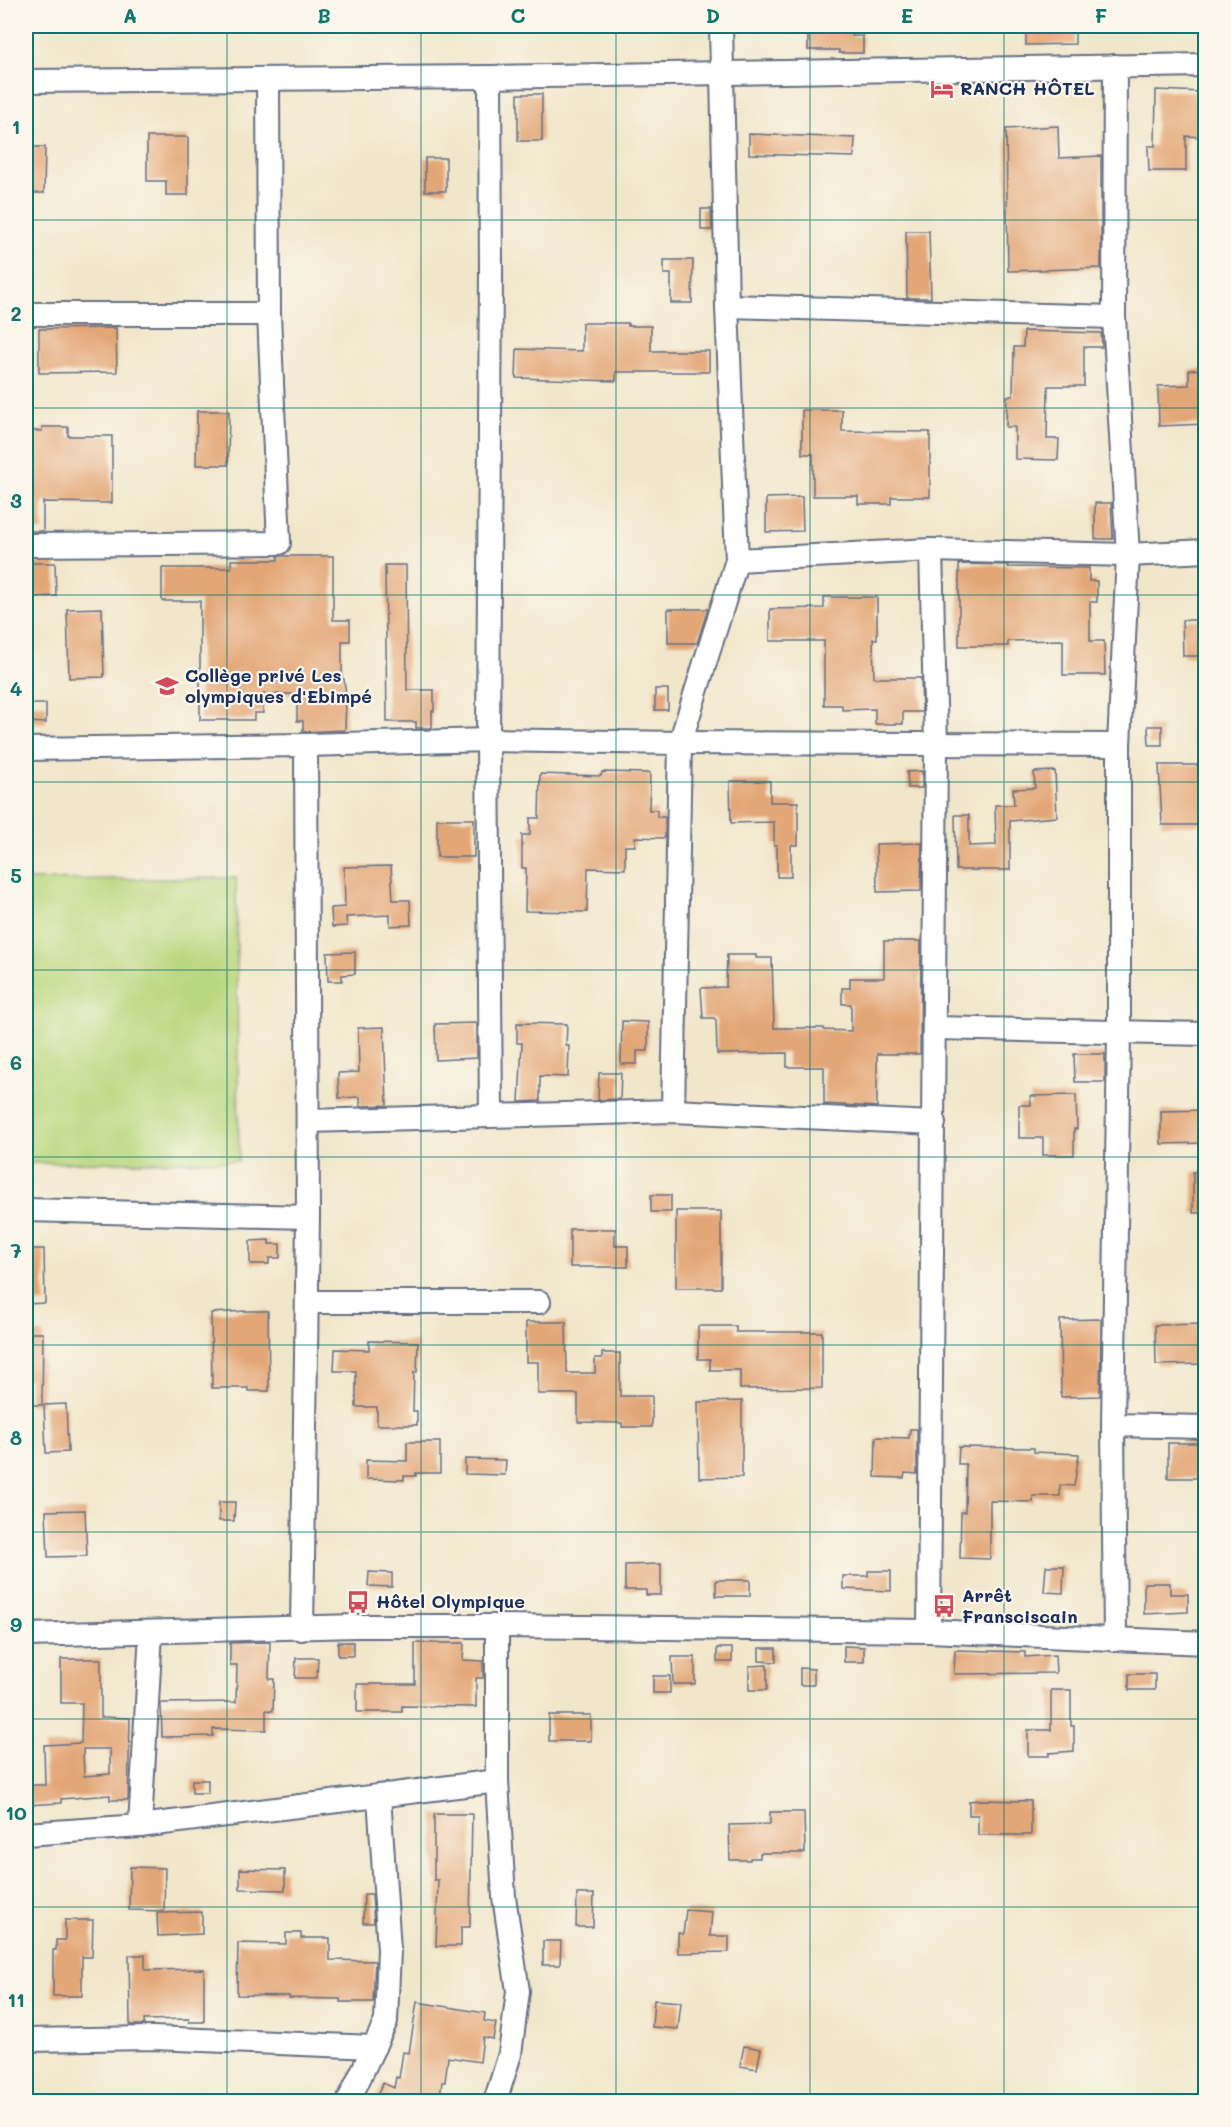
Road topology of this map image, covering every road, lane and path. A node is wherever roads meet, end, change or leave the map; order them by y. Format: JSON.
{"nodes":[{"id":1,"x":721,"y":26,"type":"edge"},
{"id":2,"x":1206,"y":65,"type":"edge"},
{"id":3,"x":1115,"y":66,"type":"junction"},
{"id":4,"x":720,"y":73,"type":"junction"},
{"id":5,"x":490,"y":77,"type":"junction"},
{"id":6,"x":268,"y":79,"type":"junction"},
{"id":7,"x":26,"y":81,"type":"edge"},
{"id":8,"x":727,"y":306,"type":"junction"},
{"id":9,"x":26,"y":314,"type":"edge"},
{"id":10,"x":269,"y":314,"type":"junction"},
{"id":11,"x":1114,"y":317,"type":"junction"},
{"id":12,"x":26,"y":545,"type":"edge"},
{"id":13,"x":931,"y":550,"type":"junction"},
{"id":14,"x":1206,"y":551,"type":"edge"},
{"id":15,"x":1128,"y":555,"type":"junction"},
{"id":16,"x":737,"y":560,"type":"junction"},
{"id":17,"x":488,"y":740,"type":"junction"},
{"id":18,"x":680,"y":743,"type":"junction"},
{"id":19,"x":936,"y":745,"type":"junction"},
{"id":20,"x":306,"y":746,"type":"junction"},
{"id":21,"x":1119,"y":746,"type":"junction"},
{"id":22,"x":26,"y":748,"type":"edge"},
{"id":23,"x":934,"y":1028,"type":"junction"},
{"id":24,"x":1119,"y":1033,"type":"junction"},
{"id":25,"x":1206,"y":1034,"type":"edge"},
{"id":26,"x":673,"y":1111,"type":"junction"},
{"id":27,"x":491,"y":1116,"type":"junction"},
{"id":28,"x":308,"y":1121,"type":"junction"},
{"id":29,"x":934,"y":1123,"type":"junction"},
{"id":30,"x":26,"y":1210,"type":"edge"},
{"id":31,"x":308,"y":1217,"type":"junction"},
{"id":32,"x":307,"y":1302,"type":"junction"},
{"id":33,"x":539,"y":1302,"type":"dead end"},
{"id":34,"x":1113,"y":1425,"type":"junction"},
{"id":35,"x":1206,"y":1427,"type":"edge"},
{"id":36,"x":497,"y":1626,"type":"junction"},
{"id":37,"x":302,"y":1629,"type":"junction"},
{"id":38,"x":152,"y":1632,"type":"junction"},
{"id":39,"x":928,"y":1632,"type":"junction"},
{"id":40,"x":26,"y":1635,"type":"edge"},
{"id":41,"x":1115,"y":1640,"type":"junction"},
{"id":42,"x":1206,"y":1643,"type":"edge"},
{"id":43,"x":497,"y":1781,"type":"junction"},
{"id":44,"x":379,"y":1796,"type":"junction"},
{"id":45,"x":140,"y":1826,"type":"junction"},
{"id":46,"x":26,"y":1834,"type":"edge"},
{"id":47,"x":26,"y":2040,"type":"edge"},
{"id":48,"x":374,"y":2047,"type":"junction"},
{"id":49,"x":348,"y":2102,"type":"edge"},
{"id":50,"x":495,"y":2102,"type":"edge"}],
"edges":[{"from":1,"to":4,"type":"street"},
{"from":2,"to":3,"type":"street"},
{"from":3,"to":4,"type":"street"},
{"from":3,"to":11,"type":"street"},
{"from":4,"to":5,"type":"street"},
{"from":4,"to":8,"type":"street"},
{"from":5,"to":6,"type":"street"},
{"from":5,"to":17,"type":"street"},
{"from":6,"to":7,"type":"street"},
{"from":6,"to":10,"type":"street"},
{"from":8,"to":11,"type":"street"},
{"from":8,"to":16,"type":"street"},
{"from":9,"to":10,"type":"street"},
{"from":10,"to":12,"type":"street"},
{"from":11,"to":15,"type":"street"},
{"from":13,"to":15,"type":"street"},
{"from":13,"to":16,"type":"street"},
{"from":13,"to":19,"type":"street"},
{"from":14,"to":15,"type":"street"},
{"from":15,"to":21,"type":"street"},
{"from":16,"to":18,"type":"street"},
{"from":17,"to":18,"type":"street"},
{"from":17,"to":20,"type":"street"},
{"from":17,"to":27,"type":"street"},
{"from":18,"to":19,"type":"street"},
{"from":18,"to":26,"type":"street"},
{"from":19,"to":21,"type":"street"},
{"from":19,"to":23,"type":"street"},
{"from":20,"to":22,"type":"street"},
{"from":20,"to":28,"type":"street"},
{"from":21,"to":24,"type":"street"},
{"from":23,"to":24,"type":"street"},
{"from":23,"to":29,"type":"street"},
{"from":24,"to":25,"type":"street"},
{"from":24,"to":34,"type":"street"},
{"from":26,"to":27,"type":"street"},
{"from":26,"to":29,"type":"street"},
{"from":27,"to":28,"type":"street"},
{"from":28,"to":31,"type":"street"},
{"from":29,"to":39,"type":"street"},
{"from":30,"to":31,"type":"street"},
{"from":31,"to":32,"type":"street"},
{"from":32,"to":33,"type":"street"},
{"from":32,"to":37,"type":"street"},
{"from":34,"to":35,"type":"street"},
{"from":34,"to":41,"type":"street"},
{"from":36,"to":37,"type":"street"},
{"from":36,"to":39,"type":"street"},
{"from":36,"to":43,"type":"street"},
{"from":37,"to":38,"type":"street"},
{"from":38,"to":40,"type":"street"},
{"from":38,"to":45,"type":"street"},
{"from":39,"to":41,"type":"street"},
{"from":41,"to":42,"type":"street"},
{"from":43,"to":44,"type":"street"},
{"from":43,"to":50,"type":"street"},
{"from":44,"to":45,"type":"street"},
{"from":44,"to":48,"type":"street"},
{"from":45,"to":46,"type":"street"},
{"from":47,"to":48,"type":"street"},
{"from":48,"to":49,"type":"street"}]}
